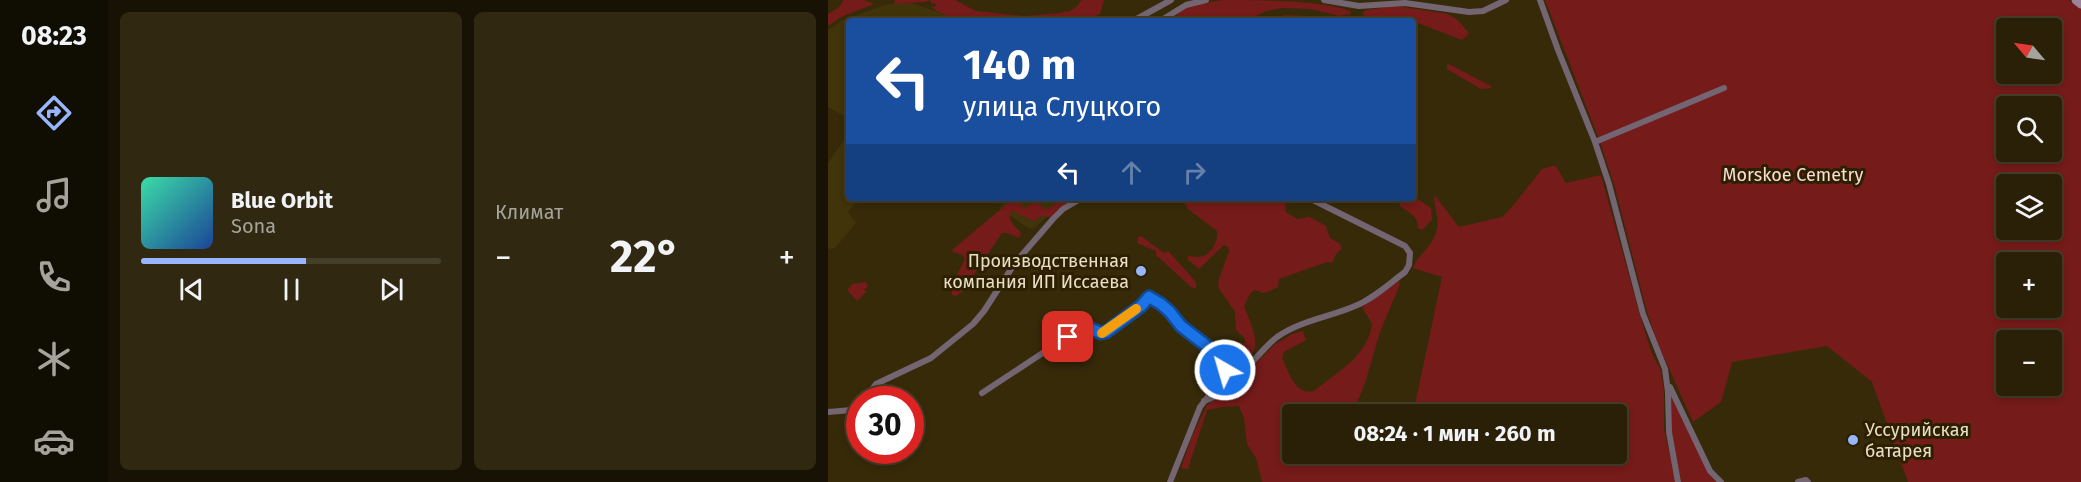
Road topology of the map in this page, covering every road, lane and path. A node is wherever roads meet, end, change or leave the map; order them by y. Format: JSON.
{"nodes":[{"id":1,"x":1171,"y":0,"type":"edge"},
{"id":2,"x":1206,"y":0,"type":"edge"},
{"id":3,"x":1324,"y":0,"type":"edge"},
{"id":4,"x":1506,"y":0,"type":"edge"},
{"id":5,"x":1540,"y":0,"type":"edge"},
{"id":6,"x":2076,"y":0,"type":"edge"},
{"id":7,"x":2081,"y":4,"type":"edge"},
{"id":8,"x":1138,"y":18,"type":"edge"},
{"id":9,"x":1165,"y":18,"type":"edge"},
{"id":10,"x":1724,"y":88,"type":"dead end"},
{"id":11,"x":1595,"y":142,"type":"junction"},
{"id":12,"x":1077,"y":201,"type":"edge"},
{"id":13,"x":1315,"y":201,"type":"edge"},
{"id":14,"x":1667,"y":381,"type":"junction"},
{"id":15,"x":875,"y":386,"type":"edge"},
{"id":16,"x":982,"y":393,"type":"dead end"},
{"id":17,"x":1204,"y":401,"type":"junction"},
{"id":18,"x":846,"y":410,"type":"edge"},
{"id":19,"x":828,"y":412,"type":"edge"},
{"id":20,"x":1170,"y":482,"type":"edge"},
{"id":21,"x":1678,"y":482,"type":"edge"},
{"id":22,"x":1720,"y":482,"type":"edge"},
{"id":23,"x":1798,"y":482,"type":"edge"},
{"id":24,"x":1808,"y":482,"type":"edge"}],
"edges":[{"from":1,"to":8,"type":"street"},
{"from":2,"to":9,"type":"street"},
{"from":3,"to":4,"type":"street"},
{"from":5,"to":11,"type":"street"},
{"from":6,"to":7,"type":"main road"},
{"from":10,"to":11,"type":"street"},
{"from":11,"to":14,"type":"street"},
{"from":12,"to":15,"type":"street"},
{"from":13,"to":17,"type":"street"},
{"from":14,"to":21,"type":"street"},
{"from":14,"to":22,"type":"street"},
{"from":16,"to":17,"type":"street"},
{"from":17,"to":20,"type":"street"},
{"from":18,"to":19,"type":"street"},
{"from":23,"to":24,"type":"street"}]}
